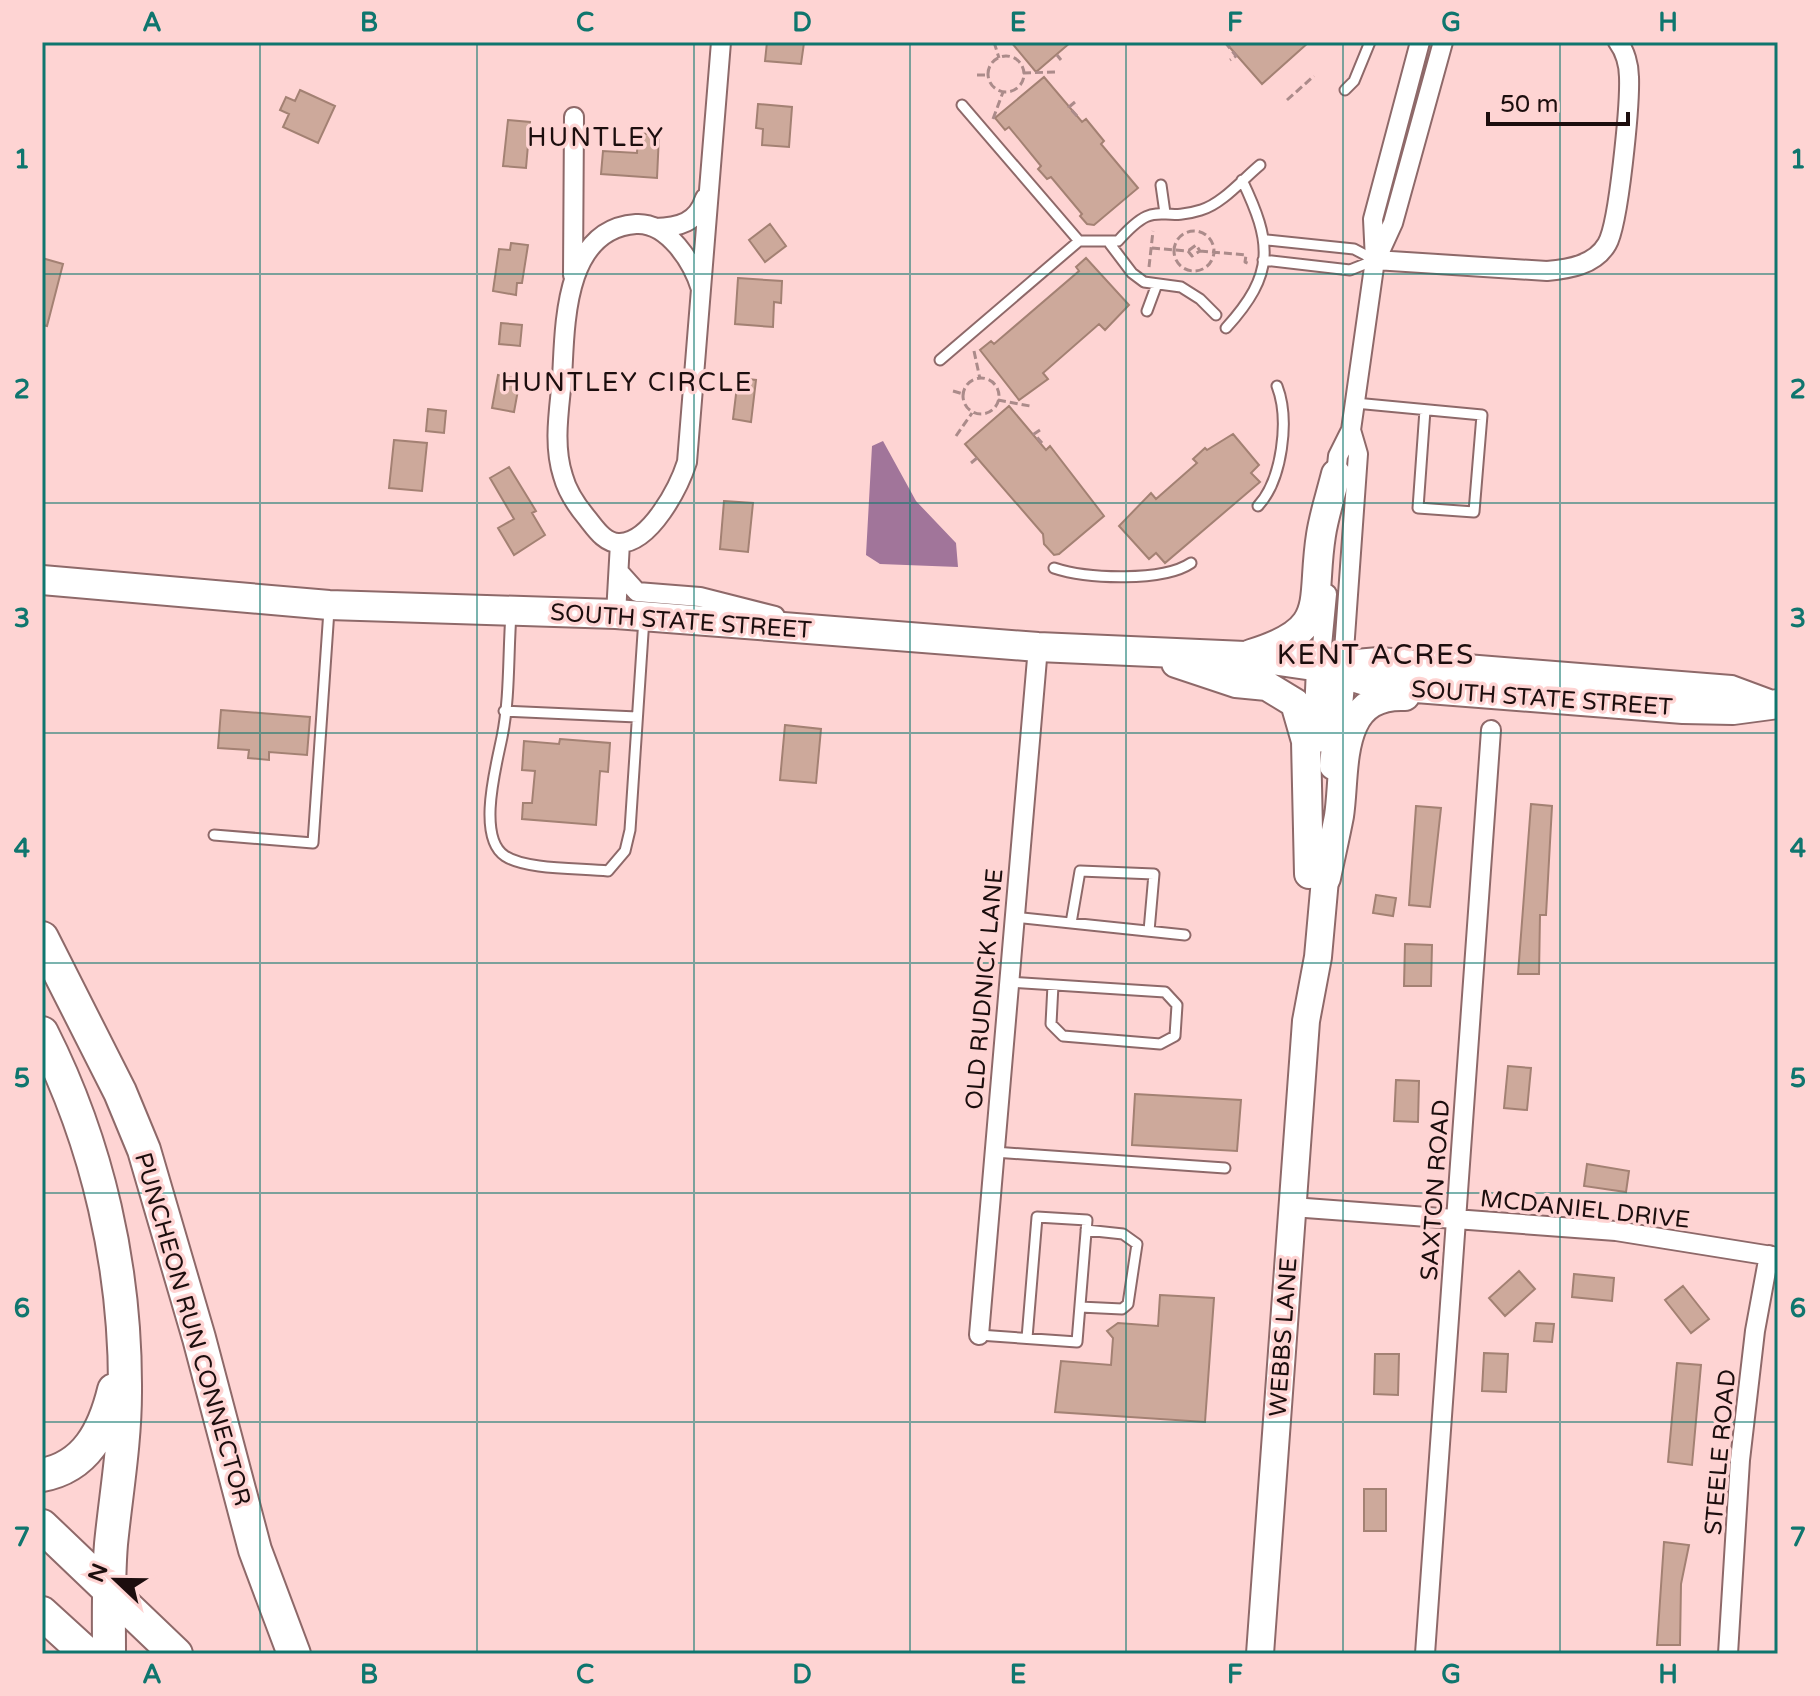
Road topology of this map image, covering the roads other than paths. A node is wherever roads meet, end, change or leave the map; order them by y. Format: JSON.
{"nodes":[{"id":1,"x":721,"y":42,"type":"edge"},
{"id":2,"x":1370,"y":42,"type":"edge"},
{"id":3,"x":1420,"y":42,"type":"edge"},
{"id":4,"x":1443,"y":42,"type":"edge"},
{"id":5,"x":1618,"y":42,"type":"edge"},
{"id":6,"x":1345,"y":90,"type":"dead end"},
{"id":7,"x":962,"y":105,"type":"dead end"},
{"id":8,"x":574,"y":117,"type":"dead end"},
{"id":9,"x":1260,"y":165,"type":"dead end"},
{"id":10,"x":711,"y":180,"type":"junction"},
{"id":11,"x":1242,"y":180,"type":"junction"},
{"id":12,"x":1161,"y":185,"type":"dead end"},
{"id":13,"x":1165,"y":213,"type":"junction"},
{"id":14,"x":655,"y":228,"type":"junction"},
{"id":15,"x":1267,"y":240,"type":"junction"},
{"id":16,"x":1079,"y":241,"type":"junction"},
{"id":17,"x":1110,"y":244,"type":"junction"},
{"id":18,"x":1263,"y":260,"type":"junction"},
{"id":19,"x":1375,"y":260,"type":"junction"},
{"id":20,"x":573,"y":282,"type":"junction"},
{"id":21,"x":1157,"y":284,"type":"junction"},
{"id":22,"x":701,"y":289,"type":"junction"},
{"id":23,"x":1147,"y":311,"type":"dead end"},
{"id":24,"x":1216,"y":315,"type":"dead end"},
{"id":25,"x":1226,"y":328,"type":"dead end"},
{"id":26,"x":940,"y":360,"type":"dead end"},
{"id":27,"x":1277,"y":386,"type":"dead end"},
{"id":28,"x":1355,"y":403,"type":"junction"},
{"id":29,"x":1425,"y":410,"type":"junction"},
{"id":30,"x":1351,"y":430,"type":"junction"},
{"id":31,"x":1336,"y":474,"type":"junction"},
{"id":32,"x":1258,"y":506,"type":"dead end"},
{"id":33,"x":620,"y":543,"type":"junction"},
{"id":34,"x":1191,"y":563,"type":"dead end"},
{"id":35,"x":1054,"y":568,"type":"dead end"},
{"id":36,"x":619,"y":572,"type":"junction"},
{"id":37,"x":42,"y":580,"type":"edge"},
{"id":38,"x":329,"y":605,"type":"junction"},
{"id":39,"x":511,"y":610,"type":"junction"},
{"id":40,"x":630,"y":615,"type":"junction"},
{"id":41,"x":832,"y":631,"type":"junction"},
{"id":42,"x":1038,"y":647,"type":"junction"},
{"id":43,"x":1141,"y":652,"type":"junction"},
{"id":44,"x":1245,"y":656,"type":"junction"},
{"id":45,"x":1335,"y":669,"type":"junction"},
{"id":46,"x":1589,"y":701,"type":"junction"},
{"id":47,"x":1772,"y":703,"type":"edge"},
{"id":48,"x":504,"y":711,"type":"junction"},
{"id":49,"x":637,"y":717,"type":"junction"},
{"id":50,"x":1491,"y":730,"type":"dead end"},
{"id":51,"x":214,"y":835,"type":"dead end"},
{"id":52,"x":1317,"y":876,"type":"junction"},
{"id":53,"x":1014,"y":917,"type":"junction"},
{"id":54,"x":1071,"y":923,"type":"junction"},
{"id":55,"x":1149,"y":931,"type":"junction"},
{"id":56,"x":1185,"y":935,"type":"dead end"},
{"id":57,"x":42,"y":938,"type":"edge"},
{"id":58,"x":1009,"y":982,"type":"junction"},
{"id":59,"x":1053,"y":985,"type":"junction"},
{"id":60,"x":42,"y":1033,"type":"edge"},
{"id":61,"x":994,"y":1152,"type":"junction"},
{"id":62,"x":1225,"y":1168,"type":"dead end"},
{"id":63,"x":1292,"y":1207,"type":"junction"},
{"id":64,"x":1457,"y":1220,"type":"junction"},
{"id":65,"x":1086,"y":1230,"type":"junction"},
{"id":66,"x":1773,"y":1256,"type":"edge"},
{"id":67,"x":1080,"y":1307,"type":"junction"},
{"id":68,"x":979,"y":1335,"type":"joint"},
{"id":69,"x":1027,"y":1338,"type":"junction"},
{"id":70,"x":124,"y":1344,"type":"junction"},
{"id":71,"x":42,"y":1475,"type":"edge"},
{"id":72,"x":42,"y":1526,"type":"edge"},
{"id":73,"x":109,"y":1592,"type":"junction"},
{"id":74,"x":42,"y":1613,"type":"edge"},
{"id":75,"x":87,"y":1654,"type":"edge"},
{"id":76,"x":109,"y":1654,"type":"edge"},
{"id":77,"x":176,"y":1654,"type":"edge"},
{"id":78,"x":294,"y":1654,"type":"edge"},
{"id":79,"x":1260,"y":1654,"type":"edge"},
{"id":80,"x":1425,"y":1654,"type":"edge"},
{"id":81,"x":1728,"y":1654,"type":"edge"}],
"edges":[{"from":1,"to":10,"type":"street"},
{"from":2,"to":6,"type":"lane"},
{"from":3,"to":19,"type":"street"},
{"from":4,"to":19,"type":"street"},
{"from":5,"to":19,"type":"street"},
{"from":7,"to":16,"type":"lane"},
{"from":8,"to":20,"type":"street"},
{"from":9,"to":11,"type":"lane"},
{"from":10,"to":14,"type":"street"},
{"from":10,"to":22,"type":"street"},
{"from":11,"to":13,"type":"lane"},
{"from":11,"to":15,"type":"lane"},
{"from":12,"to":13,"type":"lane"},
{"from":13,"to":17,"type":"lane"},
{"from":14,"to":20,"type":"street"},
{"from":14,"to":22,"type":"street"},
{"from":15,"to":18,"type":"lane"},
{"from":15,"to":19,"type":"lane"},
{"from":16,"to":17,"type":"lane"},
{"from":16,"to":26,"type":"lane"},
{"from":17,"to":21,"type":"lane"},
{"from":18,"to":19,"type":"lane"},
{"from":18,"to":25,"type":"lane"},
{"from":19,"to":28,"type":"street"},
{"from":20,"to":33,"type":"street"},
{"from":21,"to":23,"type":"lane"},
{"from":21,"to":24,"type":"lane"},
{"from":22,"to":33,"type":"street"},
{"from":27,"to":32,"type":"lane"},
{"from":28,"to":29,"type":"lane"},
{"from":28,"to":30,"type":"street"},
{"from":29,"to":29,"type":"lane"},
{"from":30,"to":31,"type":"street"},
{"from":30,"to":45,"type":"street"},
{"from":31,"to":44,"type":"main road"},
{"from":31,"to":45,"type":"street"},
{"from":33,"to":36,"type":"street"},
{"from":34,"to":35,"type":"lane"},
{"from":36,"to":40,"type":"street"},
{"from":36,"to":41,"type":"street"},
{"from":37,"to":38,"type":"main road","name":"SOUTH STATE STREET"},
{"from":38,"to":39,"type":"main road","name":"SOUTH STATE STREET"},
{"from":38,"to":51,"type":"lane"},
{"from":39,"to":40,"type":"main road","name":"SOUTH STATE STREET"},
{"from":39,"to":48,"type":"lane"},
{"from":40,"to":41,"type":"main road","name":"SOUTH STATE STREET"},
{"from":40,"to":49,"type":"lane"},
{"from":41,"to":42,"type":"main road","name":"SOUTH STATE STREET"},
{"from":42,"to":43,"type":"main road","name":"SOUTH STATE STREET"},
{"from":42,"to":53,"type":"street","name":"OLD RUDNICK LANE"},
{"from":43,"to":44,"type":"main road","name":"SOUTH STATE STREET"},
{"from":43,"to":52,"type":"main road"},
{"from":44,"to":45,"type":"main road","name":"SOUTH STATE STREET"},
{"from":45,"to":46,"type":"main road","name":"SOUTH STATE STREET"},
{"from":45,"to":47,"type":"main road","name":"SOUTH STATE STREET"},
{"from":45,"to":52,"type":"street","name":"WEBBS LANE"},
{"from":46,"to":47,"type":"main road","name":"SOUTH STATE STREET"},
{"from":46,"to":52,"type":"main road"},
{"from":48,"to":49,"type":"lane"},
{"from":48,"to":49,"type":"lane"},
{"from":50,"to":64,"type":"street","name":"SAXTON ROAD"},
{"from":52,"to":63,"type":"street","name":"WEBBS LANE"},
{"from":53,"to":54,"type":"lane"},
{"from":53,"to":58,"type":"street","name":"OLD RUDNICK LANE"},
{"from":54,"to":55,"type":"lane"},
{"from":54,"to":55,"type":"lane"},
{"from":55,"to":56,"type":"lane"},
{"from":57,"to":78,"type":"highway","name":"PUNCHEON RUN CONNECTOR"},
{"from":58,"to":59,"type":"lane"},
{"from":58,"to":61,"type":"street","name":"OLD RUDNICK LANE"},
{"from":59,"to":59,"type":"lane"},
{"from":60,"to":70,"type":"highway","name":"PUNCHEON RUN CONNECTOR"},
{"from":61,"to":62,"type":"lane"},
{"from":61,"to":68,"type":"street","name":"OLD RUDNICK LANE"},
{"from":63,"to":64,"type":"street","name":"MCDANIEL DRIVE"},
{"from":63,"to":79,"type":"street","name":"WEBBS LANE"},
{"from":64,"to":66,"type":"street","name":"MCDANIEL DRIVE"},
{"from":64,"to":80,"type":"street","name":"SAXTON ROAD"},
{"from":65,"to":67,"type":"lane"},
{"from":65,"to":67,"type":"lane"},
{"from":65,"to":69,"type":"lane"},
{"from":66,"to":81,"type":"street","name":"STEELE ROAD"},
{"from":67,"to":69,"type":"lane"},
{"from":68,"to":69,"type":"lane"},
{"from":70,"to":71,"type":"highway"},
{"from":70,"to":73,"type":"highway","name":"PUNCHEON RUN CONNECTOR"},
{"from":72,"to":73,"type":"highway"},
{"from":73,"to":76,"type":"highway","name":"PUNCHEON RUN CONNECTOR"},
{"from":73,"to":77,"type":"highway"},
{"from":74,"to":75,"type":"highway"}]}
